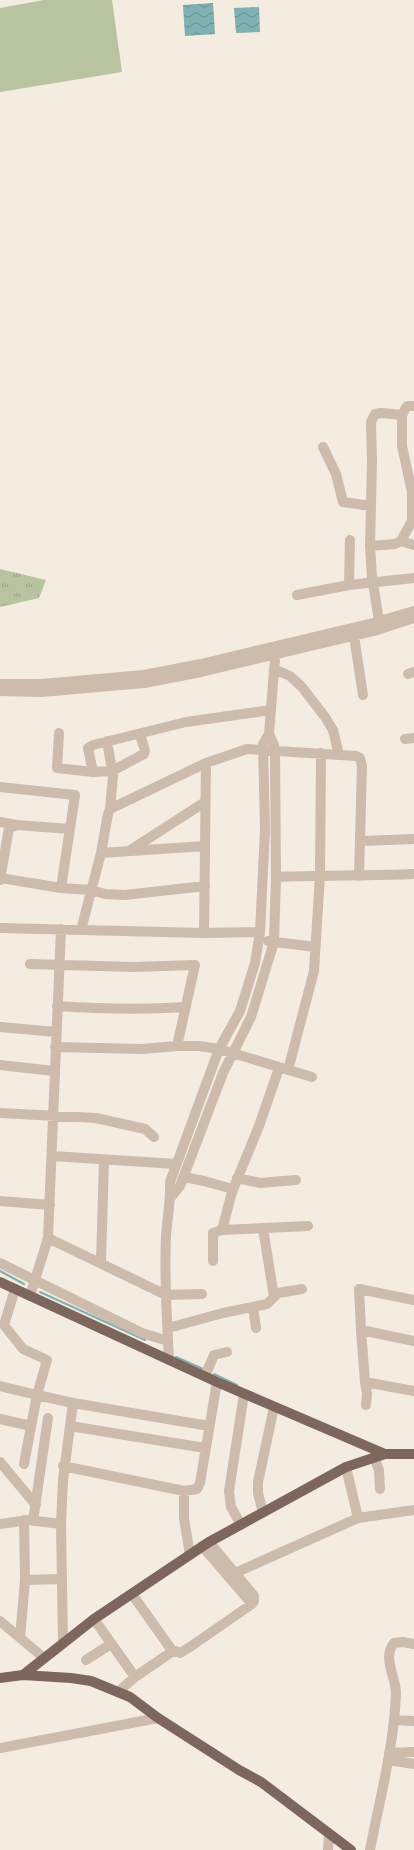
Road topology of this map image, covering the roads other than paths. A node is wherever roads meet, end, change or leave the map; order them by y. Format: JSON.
{"nodes":[{"id":1,"x":414,"y":406,"type":"edge"},
{"id":2,"x":402,"y":415,"type":"junction"},
{"id":3,"x":323,"y":447,"type":"dead end"},
{"id":4,"x":371,"y":506,"type":"junction"},
{"id":5,"x":350,"y":540,"type":"dead end"},
{"id":6,"x":401,"y":541,"type":"junction"},
{"id":7,"x":414,"y":544,"type":"edge"},
{"id":8,"x":370,"y":546,"type":"junction"},
{"id":9,"x":414,"y":578,"type":"edge"},
{"id":10,"x":373,"y":583,"type":"junction"},
{"id":11,"x":349,"y":585,"type":"junction"},
{"id":12,"x":297,"y":595,"type":"dead end"},
{"id":13,"x":414,"y":610,"type":"edge"},
{"id":14,"x":414,"y":618,"type":"edge"},
{"id":15,"x":379,"y":621,"type":"junction"},
{"id":16,"x":354,"y":636,"type":"junction"},
{"id":17,"x":275,"y":650,"type":"junction"},
{"id":18,"x":274,"y":669,"type":"junction"},
{"id":19,"x":0,"y":684,"type":"edge"},
{"id":20,"x":0,"y":691,"type":"edge"},
{"id":21,"x":363,"y":696,"type":"dead end"},
{"id":22,"x":271,"y":710,"type":"junction"},
{"id":23,"x":59,"y":733,"type":"dead end"},
{"id":24,"x":140,"y":734,"type":"junction"},
{"id":25,"x":269,"y":734,"type":"junction"},
{"id":26,"x":107,"y":741,"type":"junction"},
{"id":27,"x":263,"y":751,"type":"junction"},
{"id":28,"x":275,"y":751,"type":"junction"},
{"id":29,"x":321,"y":753,"type":"junction"},
{"id":30,"x":339,"y":755,"type":"junction"},
{"id":31,"x":206,"y":763,"type":"junction"},
{"id":32,"x":112,"y":771,"type":"junction"},
{"id":33,"x":93,"y":772,"type":"junction"},
{"id":34,"x":0,"y":787,"type":"edge"},
{"id":35,"x":205,"y":802,"type":"junction"},
{"id":36,"x":110,"y":809,"type":"junction"},
{"id":37,"x":0,"y":822,"type":"edge"},
{"id":38,"x":17,"y":825,"type":"junction"},
{"id":39,"x":70,"y":829,"type":"junction"},
{"id":40,"x":414,"y":839,"type":"edge"},
{"id":41,"x":361,"y":841,"type":"junction"},
{"id":42,"x":205,"y":846,"type":"junction"},
{"id":43,"x":128,"y":852,"type":"junction"},
{"id":44,"x":101,"y":853,"type":"junction"},
{"id":45,"x":414,"y":874,"type":"edge"},
{"id":46,"x":320,"y":875,"type":"junction"},
{"id":47,"x":359,"y":876,"type":"junction"},
{"id":48,"x":276,"y":877,"type":"junction"},
{"id":49,"x":0,"y":879,"type":"edge"},
{"id":50,"x":205,"y":886,"type":"junction"},
{"id":51,"x":61,"y":888,"type":"junction"},
{"id":52,"x":91,"y":890,"type":"junction"},
{"id":53,"x":0,"y":928,"type":"edge"},
{"id":54,"x":61,"y":929,"type":"junction"},
{"id":55,"x":81,"y":930,"type":"junction"},
{"id":56,"x":204,"y":933,"type":"junction"},
{"id":57,"x":259,"y":936,"type":"junction"},
{"id":58,"x":274,"y":942,"type":"junction"},
{"id":59,"x":315,"y":947,"type":"junction"},
{"id":60,"x":30,"y":964,"type":"dead end"},
{"id":61,"x":59,"y":964,"type":"junction"},
{"id":62,"x":57,"y":1006,"type":"junction"},
{"id":63,"x":186,"y":1007,"type":"junction"},
{"id":64,"x":0,"y":1027,"type":"edge"},
{"id":65,"x":56,"y":1032,"type":"junction"},
{"id":66,"x":177,"y":1046,"type":"junction"},
{"id":67,"x":55,"y":1047,"type":"junction"},
{"id":68,"x":219,"y":1049,"type":"junction"},
{"id":69,"x":233,"y":1053,"type":"junction"},
{"id":70,"x":0,"y":1065,"type":"edge"},
{"id":71,"x":284,"y":1069,"type":"junction"},
{"id":72,"x":54,"y":1071,"type":"junction"},
{"id":73,"x":312,"y":1077,"type":"dead end"},
{"id":74,"x":0,"y":1113,"type":"edge"},
{"id":75,"x":53,"y":1116,"type":"junction"},
{"id":76,"x":154,"y":1137,"type":"dead end"},
{"id":77,"x":52,"y":1156,"type":"junction"},
{"id":78,"x":104,"y":1160,"type":"junction"},
{"id":79,"x":176,"y":1164,"type":"junction"},
{"id":80,"x":184,"y":1177,"type":"junction"},
{"id":81,"x":237,"y":1178,"type":"junction"},
{"id":82,"x":296,"y":1180,"type":"dead end"},
{"id":83,"x":233,"y":1189,"type":"junction"},
{"id":84,"x":171,"y":1197,"type":"junction"},
{"id":85,"x":0,"y":1201,"type":"edge"},
{"id":86,"x":50,"y":1205,"type":"junction"},
{"id":87,"x":308,"y":1226,"type":"dead end"},
{"id":88,"x":263,"y":1228,"type":"junction"},
{"id":89,"x":222,"y":1230,"type":"junction"},
{"id":90,"x":48,"y":1238,"type":"junction"},
{"id":91,"x":213,"y":1261,"type":"dead end"},
{"id":92,"x":101,"y":1262,"type":"junction"},
{"id":93,"x":0,"y":1263,"type":"edge"},
{"id":94,"x":35,"y":1281,"type":"junction"},
{"id":95,"x":0,"y":1282,"type":"edge"},
{"id":96,"x":15,"y":1289,"type":"junction"},
{"id":97,"x":302,"y":1289,"type":"dead end"},
{"id":98,"x":202,"y":1294,"type":"dead end"},
{"id":99,"x":166,"y":1295,"type":"junction"},
{"id":100,"x":30,"y":1296,"type":"junction"},
{"id":101,"x":274,"y":1297,"type":"junction"},
{"id":102,"x":414,"y":1300,"type":"edge"},
{"id":103,"x":253,"y":1307,"type":"junction"},
{"id":104,"x":4,"y":1325,"type":"junction"},
{"id":105,"x":168,"y":1328,"type":"junction"},
{"id":106,"x":256,"y":1328,"type":"dead end"},
{"id":107,"x":361,"y":1330,"type":"junction"},
{"id":108,"x":0,"y":1336,"type":"edge"},
{"id":109,"x":154,"y":1337,"type":"junction"},
{"id":110,"x":414,"y":1341,"type":"edge"},
{"id":111,"x":168,"y":1342,"type":"junction"},
{"id":112,"x":152,"y":1352,"type":"junction"},
{"id":113,"x":227,"y":1352,"type":"dead end"},
{"id":114,"x":169,"y":1360,"type":"junction"},
{"id":115,"x":205,"y":1376,"type":"junction"},
{"id":116,"x":217,"y":1382,"type":"junction"},
{"id":117,"x":365,"y":1382,"type":"junction"},
{"id":118,"x":0,"y":1386,"type":"edge"},
{"id":119,"x":414,"y":1391,"type":"edge"},
{"id":120,"x":244,"y":1394,"type":"junction"},
{"id":121,"x":37,"y":1395,"type":"junction"},
{"id":122,"x":73,"y":1403,"type":"junction"},
{"id":123,"x":366,"y":1405,"type":"dead end"},
{"id":124,"x":274,"y":1407,"type":"junction"},
{"id":125,"x":48,"y":1418,"type":"dead end"},
{"id":126,"x":0,"y":1419,"type":"edge"},
{"id":127,"x":31,"y":1426,"type":"junction"},
{"id":128,"x":70,"y":1426,"type":"junction"},
{"id":129,"x":209,"y":1426,"type":"junction"},
{"id":130,"x":205,"y":1448,"type":"junction"},
{"id":131,"x":385,"y":1454,"type":"junction"},
{"id":132,"x":414,"y":1454,"type":"edge"},
{"id":133,"x":374,"y":1457,"type":"junction"},
{"id":134,"x":0,"y":1462,"type":"edge"},
{"id":135,"x":24,"y":1464,"type":"dead end"},
{"id":136,"x":63,"y":1466,"type":"junction"},
{"id":137,"x":346,"y":1467,"type":"junction"},
{"id":138,"x":380,"y":1489,"type":"dead end"},
{"id":139,"x":184,"y":1491,"type":"junction"},
{"id":140,"x":36,"y":1505,"type":"junction"},
{"id":141,"x":414,"y":1510,"type":"edge"},
{"id":142,"x":263,"y":1513,"type":"junction"},
{"id":143,"x":358,"y":1518,"type":"junction"},
{"id":144,"x":29,"y":1520,"type":"junction"},
{"id":145,"x":0,"y":1524,"type":"edge"},
{"id":146,"x":61,"y":1524,"type":"junction"},
{"id":147,"x":241,"y":1525,"type":"junction"},
{"id":148,"x":206,"y":1544,"type":"junction"},
{"id":149,"x":190,"y":1555,"type":"junction"},
{"id":150,"x":235,"y":1573,"type":"junction"},
{"id":151,"x":62,"y":1578,"type":"junction"},
{"id":152,"x":25,"y":1580,"type":"junction"},
{"id":153,"x":132,"y":1594,"type":"junction"},
{"id":154,"x":252,"y":1604,"type":"junction"},
{"id":155,"x":94,"y":1619,"type":"junction"},
{"id":156,"x":2,"y":1625,"type":"edge"},
{"id":157,"x":20,"y":1638,"type":"junction"},
{"id":158,"x":63,"y":1643,"type":"junction"},
{"id":159,"x":111,"y":1644,"type":"junction"},
{"id":160,"x":414,"y":1644,"type":"edge"},
{"id":161,"x":173,"y":1651,"type":"junction"},
{"id":162,"x":44,"y":1658,"type":"junction"},
{"id":163,"x":86,"y":1660,"type":"dead end"},
{"id":164,"x":23,"y":1675,"type":"junction"},
{"id":165,"x":135,"y":1677,"type":"junction"},
{"id":166,"x":0,"y":1678,"type":"edge"},
{"id":167,"x":118,"y":1692,"type":"junction"},
{"id":168,"x":158,"y":1718,"type":"junction"},
{"id":169,"x":394,"y":1720,"type":"junction"},
{"id":170,"x":414,"y":1721,"type":"edge"},
{"id":171,"x":0,"y":1748,"type":"edge"},
{"id":172,"x":414,"y":1752,"type":"edge"},
{"id":173,"x":389,"y":1756,"type":"junction"},
{"id":174,"x":414,"y":1764,"type":"edge"},
{"id":175,"x":329,"y":1833,"type":"junction"},
{"id":176,"x":328,"y":1850,"type":"edge"},
{"id":177,"x":352,"y":1850,"type":"edge"},
{"id":178,"x":370,"y":1850,"type":"edge"}],
"edges":[{"from":1,"to":2,"type":"street"},
{"from":2,"to":4,"type":"street"},
{"from":2,"to":6,"type":"street"},
{"from":3,"to":4,"type":"street"},
{"from":4,"to":8,"type":"street"},
{"from":5,"to":11,"type":"street"},
{"from":6,"to":7,"type":"street"},
{"from":6,"to":8,"type":"street"},
{"from":8,"to":10,"type":"street"},
{"from":9,"to":10,"type":"street"},
{"from":10,"to":11,"type":"street"},
{"from":10,"to":15,"type":"street"},
{"from":11,"to":12,"type":"street"},
{"from":13,"to":15,"type":"street"},
{"from":14,"to":16,"type":"street"},
{"from":15,"to":17,"type":"street"},
{"from":16,"to":17,"type":"street"},
{"from":16,"to":21,"type":"street"},
{"from":17,"to":18,"type":"street"},
{"from":17,"to":19,"type":"street"},
{"from":17,"to":20,"type":"street"},
{"from":18,"to":22,"type":"street"},
{"from":18,"to":30,"type":"street"},
{"from":22,"to":24,"type":"street"},
{"from":22,"to":25,"type":"street"},
{"from":23,"to":33,"type":"street"},
{"from":24,"to":26,"type":"street"},
{"from":24,"to":32,"type":"street"},
{"from":25,"to":27,"type":"street"},
{"from":25,"to":28,"type":"street"},
{"from":26,"to":32,"type":"street"},
{"from":26,"to":33,"type":"street"},
{"from":27,"to":28,"type":"street"},
{"from":27,"to":31,"type":"street"},
{"from":27,"to":57,"type":"street"},
{"from":28,"to":29,"type":"street"},
{"from":28,"to":48,"type":"street"},
{"from":29,"to":30,"type":"street"},
{"from":29,"to":46,"type":"street"},
{"from":30,"to":41,"type":"street"},
{"from":31,"to":35,"type":"street"},
{"from":31,"to":36,"type":"street"},
{"from":32,"to":33,"type":"street"},
{"from":32,"to":36,"type":"street"},
{"from":34,"to":39,"type":"street"},
{"from":35,"to":42,"type":"street"},
{"from":35,"to":43,"type":"street"},
{"from":36,"to":44,"type":"street"},
{"from":37,"to":38,"type":"street"},
{"from":38,"to":39,"type":"street"},
{"from":38,"to":49,"type":"street"},
{"from":39,"to":51,"type":"street"},
{"from":40,"to":41,"type":"street"},
{"from":41,"to":47,"type":"street"},
{"from":42,"to":43,"type":"street"},
{"from":42,"to":50,"type":"street"},
{"from":43,"to":44,"type":"street"},
{"from":44,"to":52,"type":"street"},
{"from":45,"to":47,"type":"street"},
{"from":46,"to":47,"type":"street"},
{"from":46,"to":48,"type":"street"},
{"from":46,"to":59,"type":"street"},
{"from":48,"to":58,"type":"street"},
{"from":49,"to":51,"type":"street"},
{"from":50,"to":52,"type":"street"},
{"from":50,"to":56,"type":"street"},
{"from":51,"to":52,"type":"street"},
{"from":52,"to":55,"type":"street"},
{"from":53,"to":54,"type":"street"},
{"from":54,"to":55,"type":"street"},
{"from":54,"to":61,"type":"street"},
{"from":55,"to":56,"type":"street"},
{"from":56,"to":57,"type":"street"},
{"from":57,"to":58,"type":"street"},
{"from":57,"to":68,"type":"street"},
{"from":58,"to":59,"type":"street"},
{"from":58,"to":69,"type":"street"},
{"from":59,"to":71,"type":"street"},
{"from":60,"to":61,"type":"street"},
{"from":61,"to":62,"type":"street"},
{"from":61,"to":63,"type":"street"},
{"from":62,"to":63,"type":"street"},
{"from":62,"to":65,"type":"street"},
{"from":63,"to":66,"type":"street"},
{"from":64,"to":65,"type":"street"},
{"from":65,"to":67,"type":"street"},
{"from":66,"to":67,"type":"street"},
{"from":66,"to":68,"type":"street"},
{"from":67,"to":72,"type":"street"},
{"from":68,"to":69,"type":"street"},
{"from":68,"to":79,"type":"street"},
{"from":69,"to":71,"type":"street"},
{"from":69,"to":80,"type":"street"},
{"from":70,"to":72,"type":"street"},
{"from":71,"to":73,"type":"street"},
{"from":71,"to":81,"type":"street"},
{"from":72,"to":75,"type":"street"},
{"from":74,"to":75,"type":"street"},
{"from":75,"to":76,"type":"street"},
{"from":75,"to":77,"type":"street"},
{"from":77,"to":78,"type":"street"},
{"from":77,"to":86,"type":"street"},
{"from":78,"to":79,"type":"street"},
{"from":78,"to":92,"type":"street"},
{"from":79,"to":84,"type":"street"},
{"from":80,"to":83,"type":"street"},
{"from":80,"to":84,"type":"street"},
{"from":81,"to":82,"type":"street"},
{"from":81,"to":83,"type":"street"},
{"from":83,"to":89,"type":"street"},
{"from":84,"to":99,"type":"street"},
{"from":85,"to":86,"type":"street"},
{"from":86,"to":90,"type":"street"},
{"from":87,"to":88,"type":"street"},
{"from":88,"to":89,"type":"street"},
{"from":88,"to":101,"type":"street"},
{"from":89,"to":91,"type":"street"},
{"from":90,"to":92,"type":"street"},
{"from":90,"to":94,"type":"street"},
{"from":92,"to":99,"type":"street"},
{"from":93,"to":94,"type":"street"},
{"from":94,"to":100,"type":"street"},
{"from":94,"to":109,"type":"street"},
{"from":95,"to":96,"type":"main road"},
{"from":96,"to":100,"type":"main road"},
{"from":96,"to":104,"type":"street"},
{"from":97,"to":101,"type":"street"},
{"from":98,"to":99,"type":"street"},
{"from":99,"to":105,"type":"street"},
{"from":100,"to":112,"type":"main road"},
{"from":101,"to":103,"type":"street"},
{"from":102,"to":107,"type":"street"},
{"from":103,"to":105,"type":"street"},
{"from":103,"to":106,"type":"street"},
{"from":104,"to":108,"type":"street"},
{"from":104,"to":121,"type":"street"},
{"from":105,"to":111,"type":"street"},
{"from":107,"to":110,"type":"street"},
{"from":107,"to":117,"type":"street"},
{"from":109,"to":111,"type":"street"},
{"from":109,"to":112,"type":"street"},
{"from":111,"to":114,"type":"street"},
{"from":112,"to":114,"type":"main road"},
{"from":113,"to":115,"type":"street"},
{"from":114,"to":115,"type":"main road"},
{"from":115,"to":116,"type":"main road"},
{"from":116,"to":120,"type":"main road"},
{"from":116,"to":129,"type":"street"},
{"from":117,"to":119,"type":"street"},
{"from":117,"to":123,"type":"street"},
{"from":118,"to":121,"type":"street"},
{"from":120,"to":124,"type":"main road"},
{"from":120,"to":147,"type":"street"},
{"from":121,"to":122,"type":"street"},
{"from":121,"to":127,"type":"street"},
{"from":122,"to":128,"type":"street"},
{"from":122,"to":129,"type":"street"},
{"from":124,"to":131,"type":"main road"},
{"from":124,"to":142,"type":"street"},
{"from":125,"to":140,"type":"street"},
{"from":126,"to":127,"type":"street"},
{"from":127,"to":135,"type":"street"},
{"from":128,"to":130,"type":"street"},
{"from":128,"to":136,"type":"street"},
{"from":129,"to":130,"type":"street"},
{"from":130,"to":139,"type":"street"},
{"from":131,"to":132,"type":"main road"},
{"from":131,"to":133,"type":"main road"},
{"from":133,"to":137,"type":"main road"},
{"from":133,"to":138,"type":"street"},
{"from":134,"to":140,"type":"street"},
{"from":136,"to":139,"type":"street"},
{"from":136,"to":146,"type":"street"},
{"from":137,"to":142,"type":"main road"},
{"from":137,"to":143,"type":"street"},
{"from":139,"to":149,"type":"street"},
{"from":140,"to":144,"type":"street"},
{"from":141,"to":143,"type":"street"},
{"from":142,"to":147,"type":"main road"},
{"from":143,"to":150,"type":"street"},
{"from":144,"to":145,"type":"street"},
{"from":144,"to":146,"type":"street"},
{"from":144,"to":152,"type":"street"},
{"from":146,"to":151,"type":"street"},
{"from":147,"to":148,"type":"main road"},
{"from":148,"to":149,"type":"main road"},
{"from":148,"to":150,"type":"street"},
{"from":148,"to":154,"type":"street"},
{"from":149,"to":153,"type":"main road"},
{"from":150,"to":154,"type":"street"},
{"from":151,"to":152,"type":"street"},
{"from":151,"to":158,"type":"street"},
{"from":152,"to":157,"type":"street"},
{"from":153,"to":155,"type":"main road"},
{"from":153,"to":161,"type":"street"},
{"from":154,"to":161,"type":"street"},
{"from":155,"to":158,"type":"main road"},
{"from":155,"to":159,"type":"street"},
{"from":156,"to":157,"type":"street"},
{"from":157,"to":162,"type":"street"},
{"from":158,"to":162,"type":"main road"},
{"from":159,"to":163,"type":"street"},
{"from":159,"to":165,"type":"street"},
{"from":160,"to":169,"type":"street"},
{"from":161,"to":165,"type":"street"},
{"from":162,"to":164,"type":"main road"},
{"from":164,"to":166,"type":"main road"},
{"from":164,"to":167,"type":"main road"},
{"from":165,"to":167,"type":"street"},
{"from":167,"to":168,"type":"main road"},
{"from":168,"to":171,"type":"street"},
{"from":168,"to":175,"type":"main road"},
{"from":169,"to":170,"type":"street"},
{"from":169,"to":173,"type":"street"},
{"from":172,"to":173,"type":"street"},
{"from":173,"to":174,"type":"street"},
{"from":173,"to":178,"type":"street"},
{"from":175,"to":176,"type":"street"},
{"from":175,"to":177,"type":"main road"}]}
